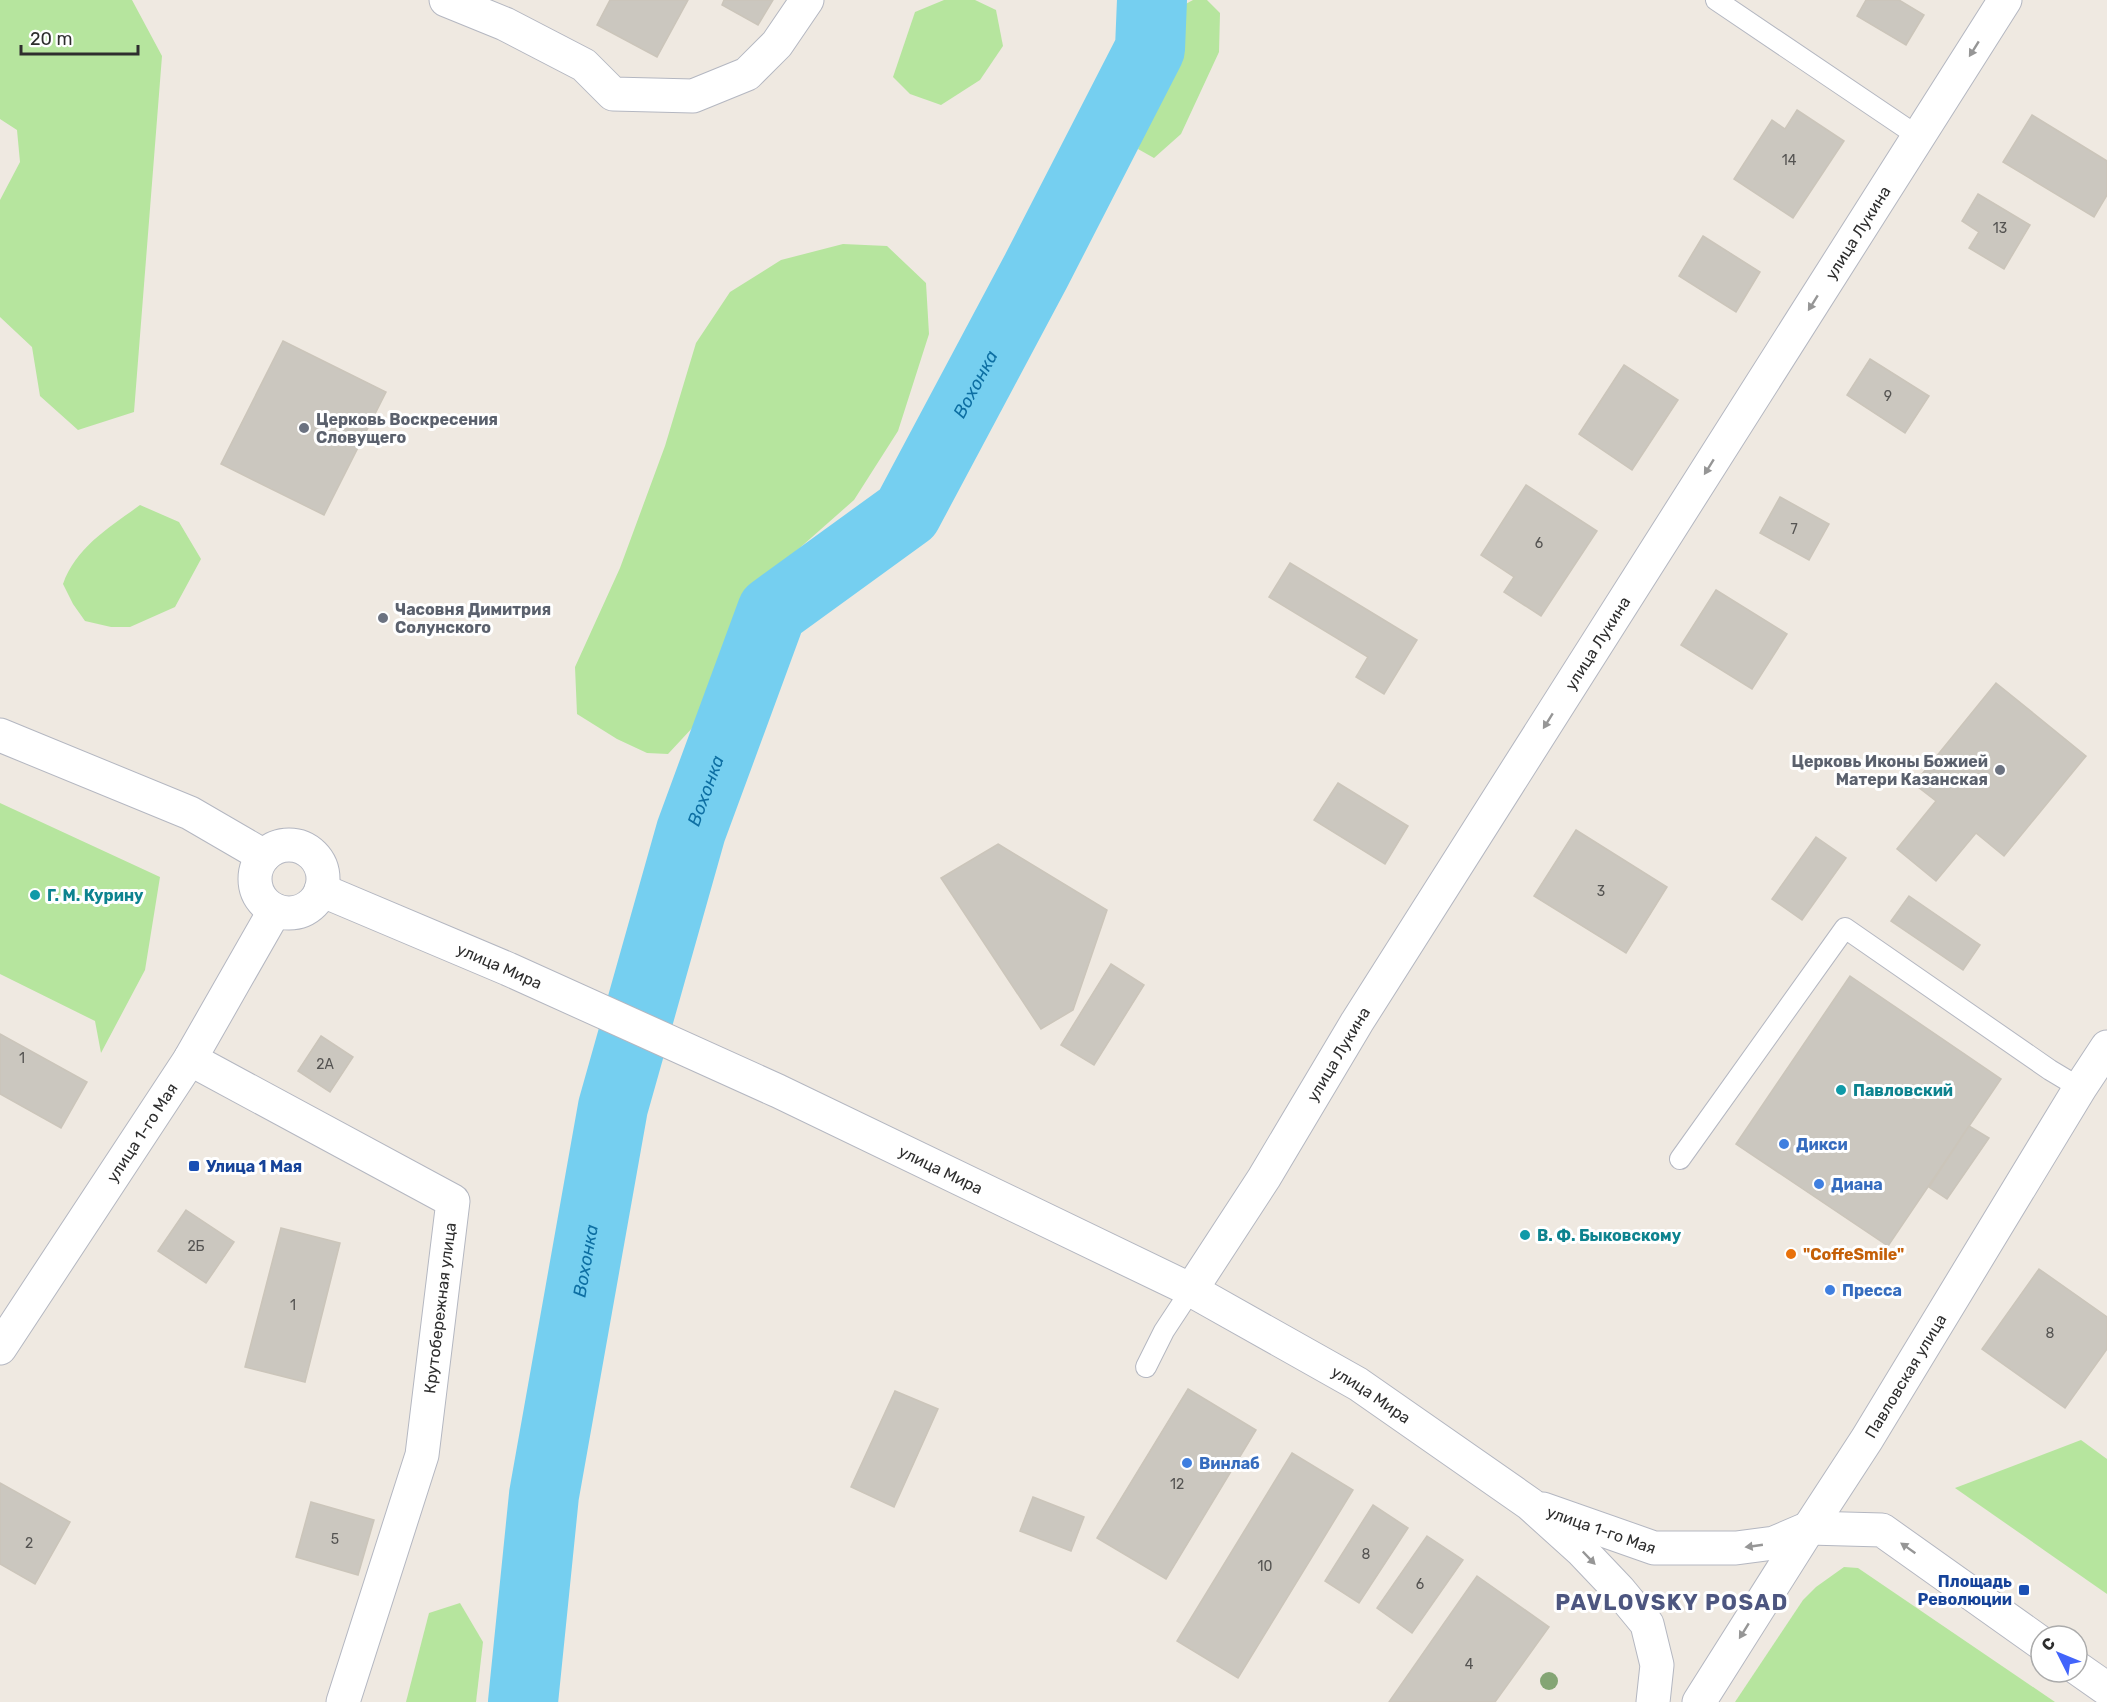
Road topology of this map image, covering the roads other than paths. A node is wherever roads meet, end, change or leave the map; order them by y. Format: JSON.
{"nodes":[{"id":1,"x":446,"y":0,"type":"edge"},
{"id":2,"x":807,"y":0,"type":"edge"},
{"id":3,"x":1716,"y":0,"type":"edge"},
{"id":4,"x":2006,"y":0,"type":"edge"},
{"id":5,"x":1919,"y":137,"type":"junction"},
{"id":6,"x":0,"y":735,"type":"edge"},
{"id":7,"x":264,"y":856,"type":"junction"},
{"id":8,"x":321,"y":890,"type":"junction"},
{"id":9,"x":275,"y":910,"type":"junction"},
{"id":10,"x":2107,"y":1047,"type":"edge"},
{"id":11,"x":190,"y":1059,"type":"junction"},
{"id":12,"x":2080,"y":1088,"type":"junction"},
{"id":13,"x":1680,"y":1159,"type":"dead end"},
{"id":14,"x":1191,"y":1290,"type":"junction"},
{"id":15,"x":0,"y":1348,"type":"edge"},
{"id":16,"x":1146,"y":1367,"type":"dead end"},
{"id":17,"x":1530,"y":1504,"type":"junction"},
{"id":18,"x":1809,"y":1528,"type":"junction"},
{"id":19,"x":2029,"y":1634,"type":"edge"},
{"id":20,"x":2089,"y":1676,"type":"edge"},
{"id":21,"x":2107,"y":1689,"type":"edge"},
{"id":22,"x":343,"y":1702,"type":"edge"},
{"id":23,"x":1653,"y":1702,"type":"edge"},
{"id":24,"x":1699,"y":1702,"type":"edge"}],
"edges":[{"from":1,"to":2,"type":"street"},
{"from":3,"to":5,"type":"lane"},
{"from":4,"to":5,"type":"street","name":"улица Лукина","one_way":true},
{"from":5,"to":14,"type":"street","name":"улица Лукина","one_way":true},
{"from":6,"to":7,"type":"street"},
{"from":7,"to":8,"type":"street"},
{"from":7,"to":9,"type":"street"},
{"from":8,"to":9,"type":"street"},
{"from":8,"to":14,"type":"street","name":"улица Мира"},
{"from":9,"to":11,"type":"street","name":"улица 1-го Мая"},
{"from":10,"to":12,"type":"street","name":"Павловская улица"},
{"from":11,"to":15,"type":"street","name":"улица 1-го Мая"},
{"from":11,"to":22,"type":"street","name":"Крутобережная улица"},
{"from":12,"to":13,"type":"lane"},
{"from":12,"to":18,"type":"street","name":"Павловская улица"},
{"from":14,"to":16,"type":"lane"},
{"from":14,"to":17,"type":"street","name":"улица Мира"},
{"from":18,"to":17,"type":"street","name":"улица 1-го Мая","one_way":true},
{"from":17,"to":23,"type":"street","name":"улица 1-го Мая","one_way":true},
{"from":19,"to":18,"type":"street","one_way":true},
{"from":18,"to":24,"type":"street","name":"Павловская улица","one_way":true},
{"from":20,"to":21,"type":"street"}]}
